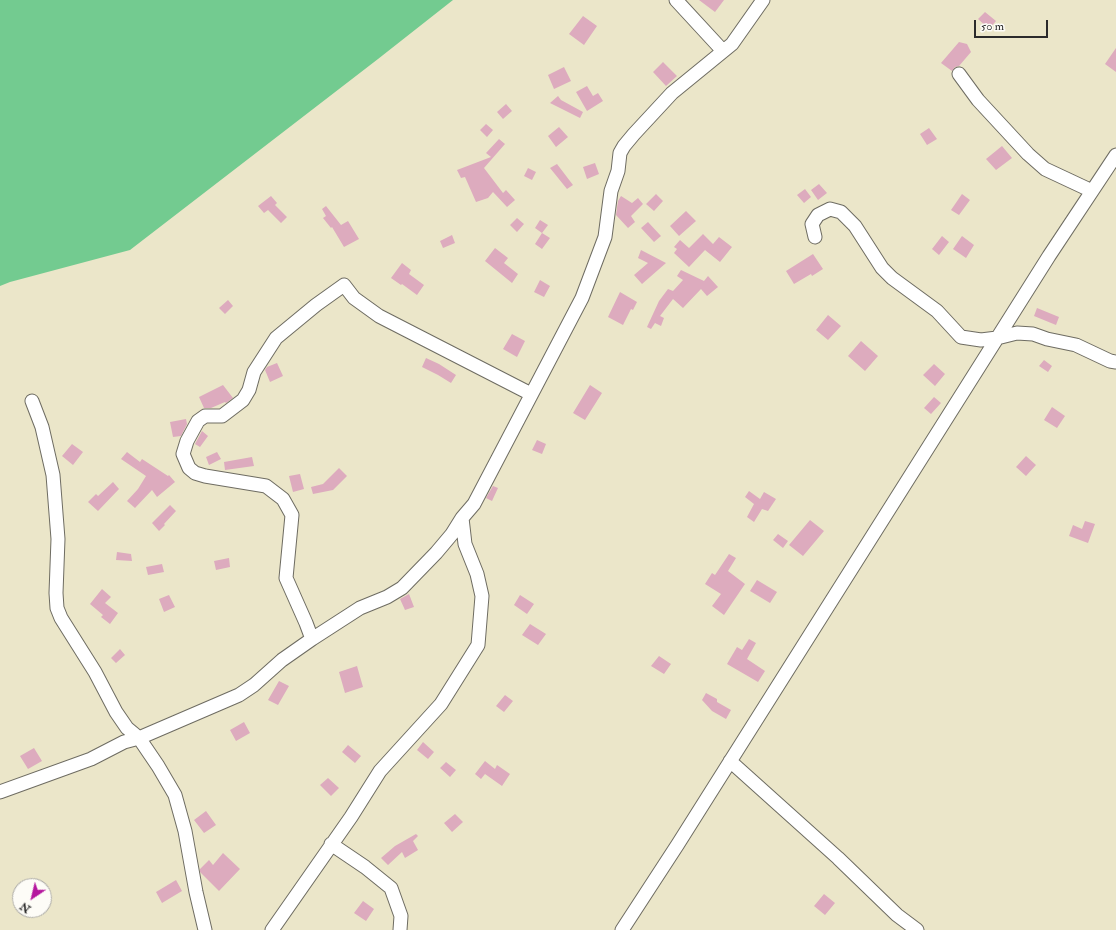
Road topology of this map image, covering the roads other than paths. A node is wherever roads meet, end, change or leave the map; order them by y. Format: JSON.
{"nodes":[{"id":1,"x":676,"y":0,"type":"edge"},
{"id":2,"x":763,"y":0,"type":"edge"},
{"id":3,"x":723,"y":51,"type":"junction"},
{"id":4,"x":959,"y":74,"type":"dead end"},
{"id":5,"x":1116,"y":155,"type":"edge"},
{"id":6,"x":1092,"y":191,"type":"junction"},
{"id":7,"x":815,"y":237,"type":"dead end"},
{"id":8,"x":997,"y":338,"type":"junction"},
{"id":9,"x":1116,"y":362,"type":"edge"},
{"id":10,"x":531,"y":394,"type":"junction"},
{"id":11,"x":32,"y":401,"type":"dead end"},
{"id":12,"x":462,"y":518,"type":"junction"},
{"id":13,"x":312,"y":639,"type":"junction"},
{"id":14,"x":139,"y":738,"type":"junction"},
{"id":15,"x":730,"y":762,"type":"junction"},
{"id":16,"x":0,"y":792,"type":"edge"},
{"id":17,"x":331,"y":844,"type":"junction"},
{"id":18,"x":205,"y":930,"type":"edge"},
{"id":19,"x":272,"y":930,"type":"edge"},
{"id":20,"x":400,"y":930,"type":"edge"},
{"id":21,"x":622,"y":930,"type":"edge"},
{"id":22,"x":917,"y":930,"type":"edge"}],
"edges":[{"from":1,"to":3,"type":"street"},
{"from":2,"to":3,"type":"street"},
{"from":3,"to":10,"type":"street"},
{"from":4,"to":6,"type":"street"},
{"from":5,"to":6,"type":"street"},
{"from":6,"to":8,"type":"street"},
{"from":7,"to":8,"type":"street"},
{"from":8,"to":9,"type":"street"},
{"from":8,"to":15,"type":"street"},
{"from":10,"to":12,"type":"street"},
{"from":10,"to":13,"type":"street"},
{"from":11,"to":14,"type":"street"},
{"from":12,"to":13,"type":"street"},
{"from":12,"to":17,"type":"street"},
{"from":13,"to":14,"type":"street"},
{"from":14,"to":16,"type":"street"},
{"from":14,"to":18,"type":"street"},
{"from":15,"to":21,"type":"street"},
{"from":15,"to":22,"type":"street"},
{"from":17,"to":19,"type":"street"},
{"from":17,"to":20,"type":"street"}]}
